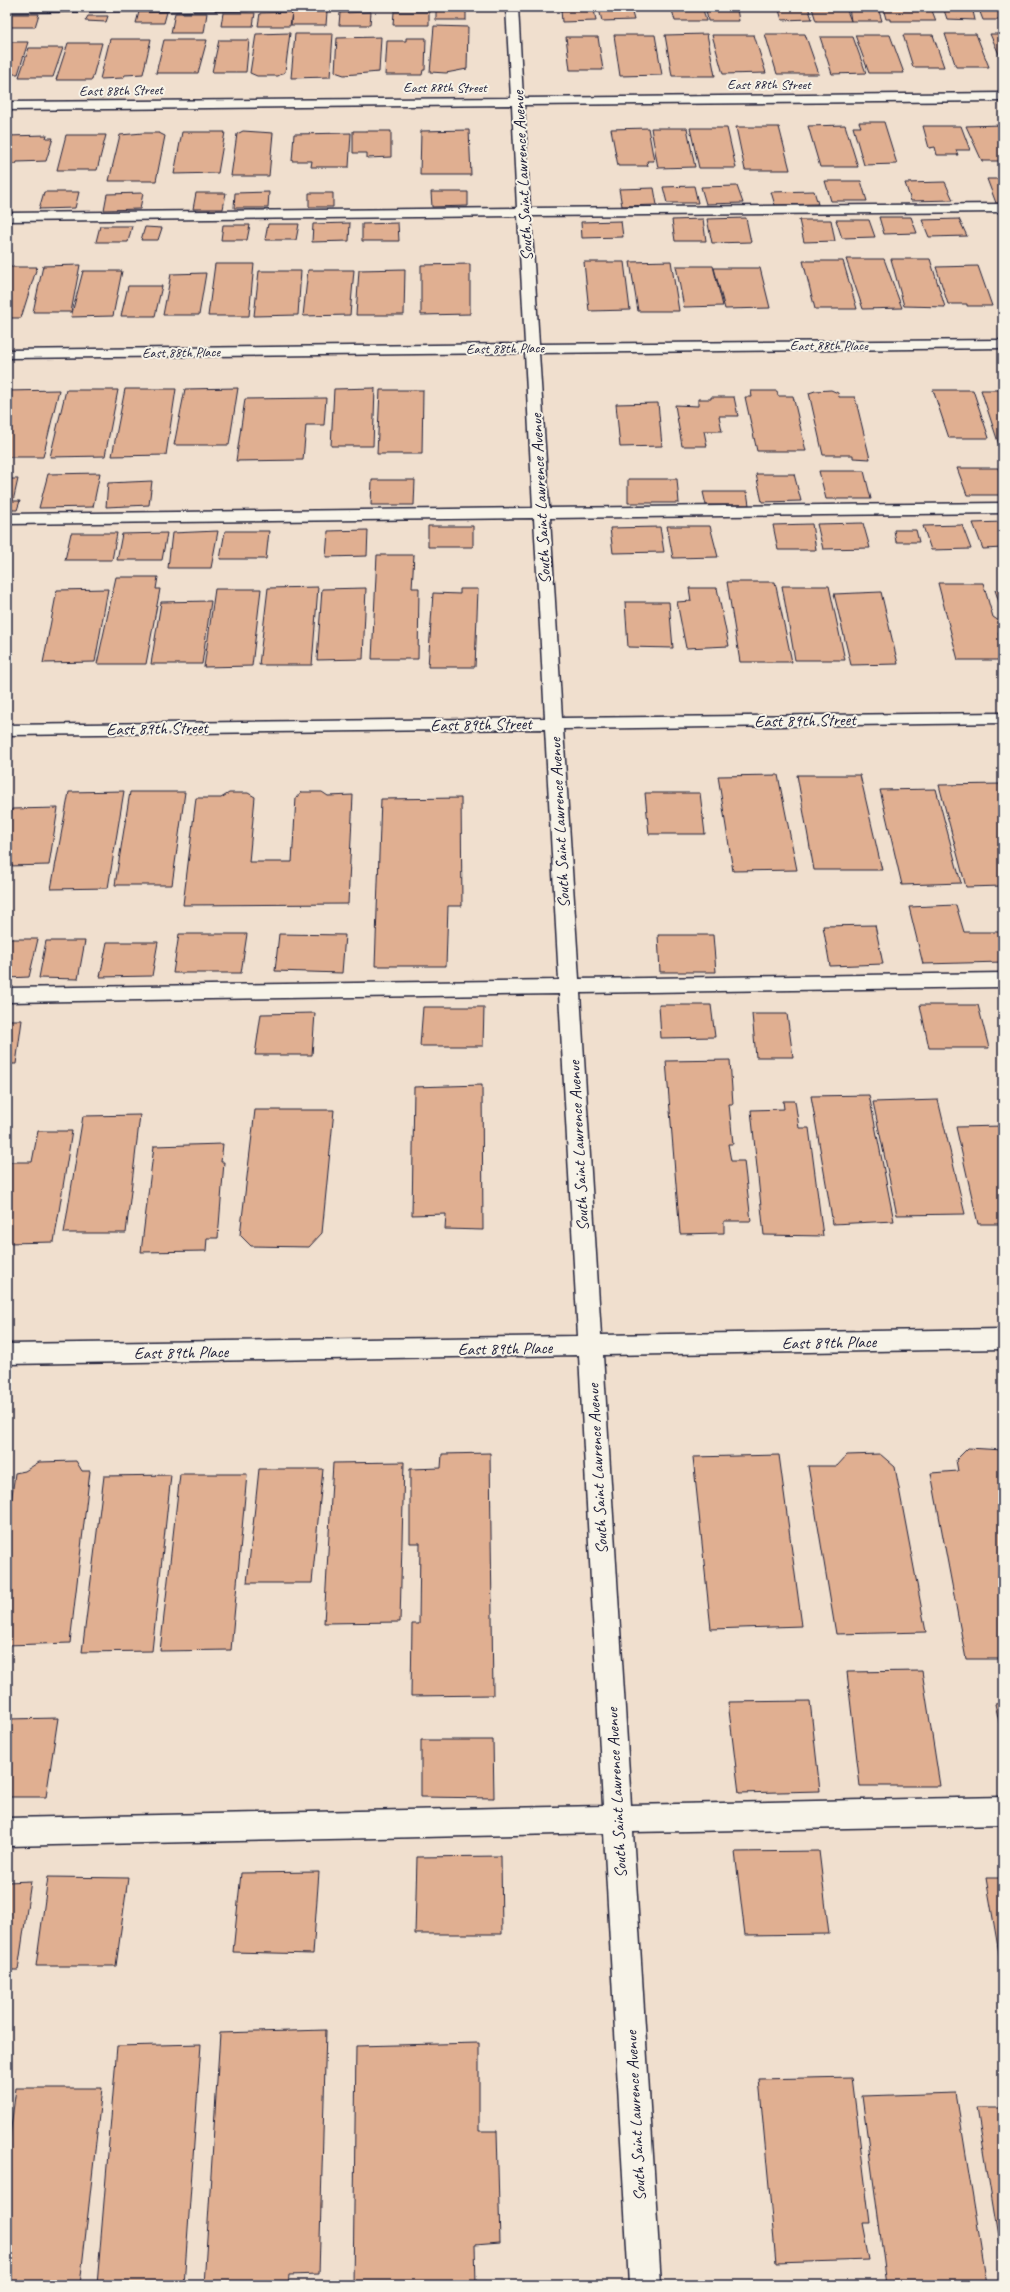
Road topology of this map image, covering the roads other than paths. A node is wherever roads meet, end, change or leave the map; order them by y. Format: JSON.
{"nodes":[{"id":1,"x":248,"y":7,"type":"edge"},
{"id":2,"x":512,"y":7,"type":"edge"},
{"id":3,"x":7,"y":9,"type":"edge"},
{"id":4,"x":1003,"y":97,"type":"edge"},
{"id":5,"x":517,"y":101,"type":"junction"},
{"id":6,"x":7,"y":106,"type":"edge"},
{"id":7,"x":1003,"y":208,"type":"edge"},
{"id":8,"x":524,"y":212,"type":"junction"},
{"id":9,"x":7,"y":217,"type":"edge"},
{"id":10,"x":1003,"y":344,"type":"edge"},
{"id":11,"x":532,"y":347,"type":"junction"},
{"id":12,"x":7,"y":354,"type":"edge"},
{"id":13,"x":1003,"y":508,"type":"edge"},
{"id":14,"x":541,"y":513,"type":"junction"},
{"id":15,"x":7,"y":519,"type":"edge"},
{"id":16,"x":1003,"y":718,"type":"edge"},
{"id":17,"x":553,"y":723,"type":"junction"},
{"id":18,"x":7,"y":730,"type":"edge"},
{"id":19,"x":1003,"y":980,"type":"edge"},
{"id":20,"x":569,"y":987,"type":"junction"},
{"id":21,"x":7,"y":995,"type":"edge"},
{"id":22,"x":1003,"y":1339,"type":"edge"},
{"id":23,"x":590,"y":1346,"type":"junction"},
{"id":24,"x":7,"y":1354,"type":"edge"},
{"id":25,"x":1003,"y":1812,"type":"edge"},
{"id":26,"x":618,"y":1819,"type":"junction"},
{"id":27,"x":7,"y":1832,"type":"edge"},
{"id":28,"x":645,"y":2285,"type":"edge"}],
"edges":[{"from":1,"to":3,"type":"street"},
{"from":2,"to":5,"type":"street","name":"South Saint Lawrence Avenue"},
{"from":4,"to":5,"type":"street","name":"East 88th Street"},
{"from":5,"to":6,"type":"street","name":"East 88th Street"},
{"from":5,"to":8,"type":"street","name":"South Saint Lawrence Avenue"},
{"from":7,"to":8,"type":"street"},
{"from":8,"to":9,"type":"street"},
{"from":8,"to":11,"type":"street","name":"South Saint Lawrence Avenue"},
{"from":10,"to":11,"type":"street","name":"East 88th Place"},
{"from":11,"to":12,"type":"street","name":"East 88th Place"},
{"from":11,"to":14,"type":"street","name":"South Saint Lawrence Avenue"},
{"from":13,"to":14,"type":"street"},
{"from":14,"to":15,"type":"street"},
{"from":14,"to":17,"type":"street","name":"South Saint Lawrence Avenue"},
{"from":16,"to":17,"type":"street","name":"East 89th Street"},
{"from":17,"to":18,"type":"street","name":"East 89th Street"},
{"from":17,"to":20,"type":"street","name":"South Saint Lawrence Avenue"},
{"from":19,"to":20,"type":"street"},
{"from":20,"to":21,"type":"street"},
{"from":20,"to":23,"type":"street","name":"South Saint Lawrence Avenue"},
{"from":22,"to":23,"type":"street","name":"East 89th Place"},
{"from":23,"to":24,"type":"street","name":"East 89th Place"},
{"from":23,"to":26,"type":"street","name":"South Saint Lawrence Avenue"},
{"from":25,"to":26,"type":"street"},
{"from":26,"to":27,"type":"street"},
{"from":26,"to":28,"type":"street","name":"South Saint Lawrence Avenue"}]}
